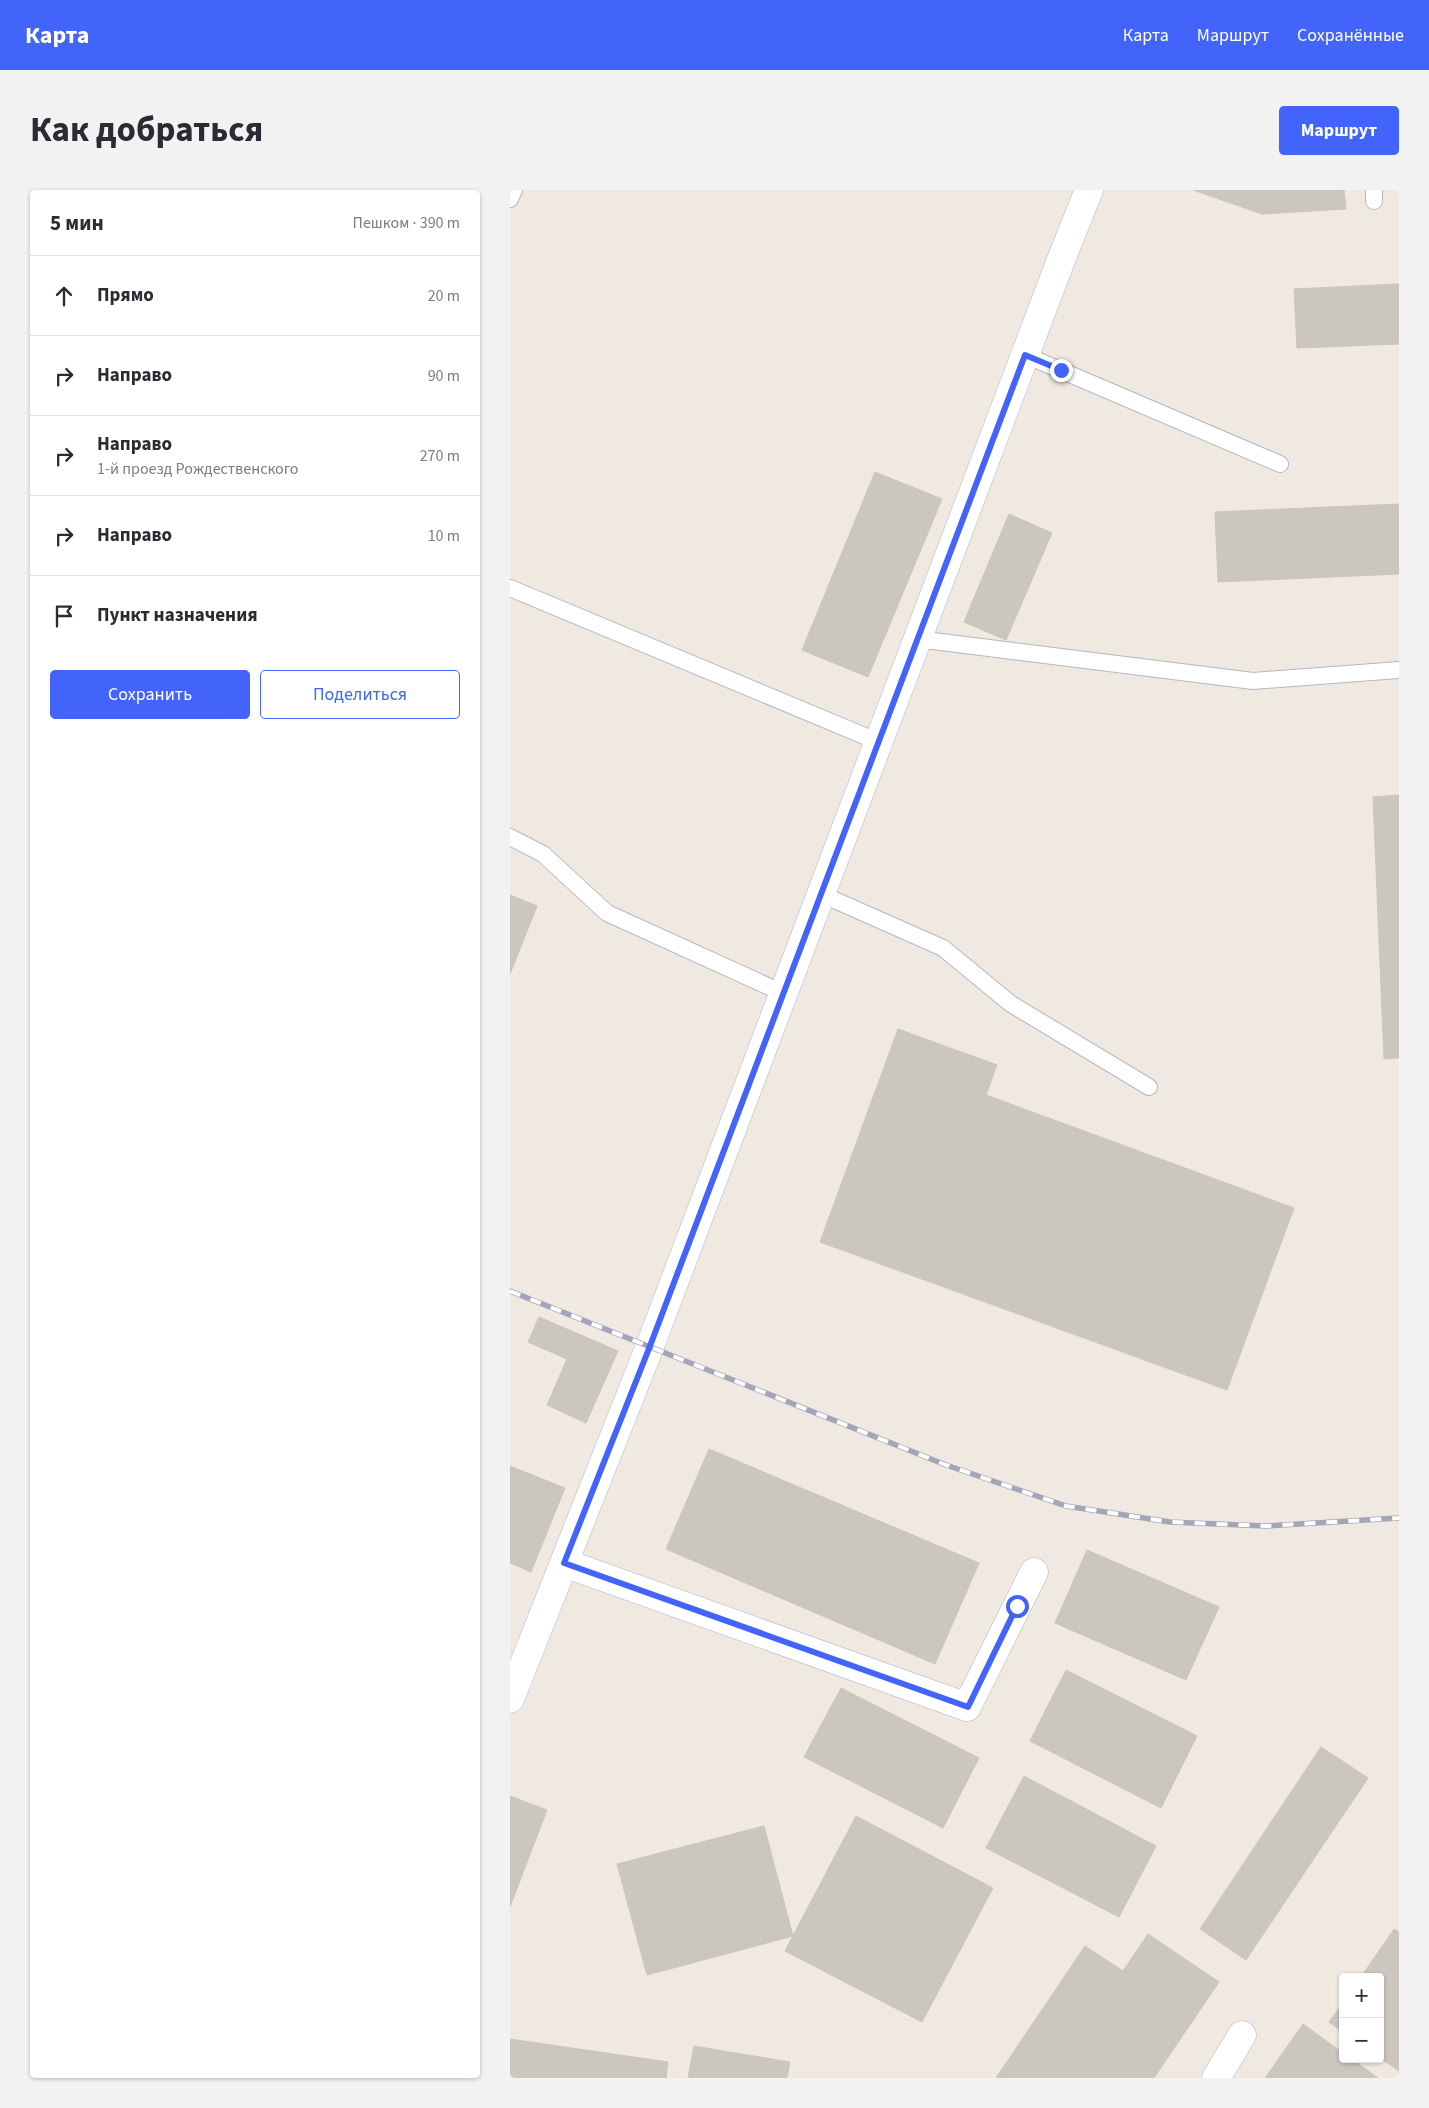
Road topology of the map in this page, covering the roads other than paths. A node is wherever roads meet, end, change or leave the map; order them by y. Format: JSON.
{"nodes":[{"id":1,"x":514,"y":190,"type":"edge"},
{"id":2,"x":1089,"y":190,"type":"edge"},
{"id":3,"x":510,"y":199,"type":"edge"},
{"id":4,"x":1025,"y":355,"type":"junction"},
{"id":5,"x":1280,"y":464,"type":"dead end"},
{"id":6,"x":510,"y":588,"type":"edge"},
{"id":7,"x":917,"y":639,"type":"junction"},
{"id":8,"x":1399,"y":670,"type":"edge"},
{"id":9,"x":879,"y":742,"type":"junction"},
{"id":10,"x":510,"y":837,"type":"edge"},
{"id":11,"x":821,"y":894,"type":"junction"},
{"id":12,"x":783,"y":993,"type":"junction"},
{"id":13,"x":1149,"y":1088,"type":"dead end"},
{"id":14,"x":564,"y":1563,"type":"junction"},
{"id":15,"x":1034,"y":1572,"type":"dead end"},
{"id":16,"x":510,"y":1699,"type":"edge"},
{"id":17,"x":1242,"y":2035,"type":"dead end"},
{"id":18,"x":1216,"y":2078,"type":"edge"}],
"edges":[{"from":1,"to":3,"type":"lane"},
{"from":2,"to":4,"type":"street"},
{"from":4,"to":5,"type":"lane"},
{"from":4,"to":7,"type":"street"},
{"from":6,"to":9,"type":"lane"},
{"from":7,"to":8,"type":"lane"},
{"from":7,"to":9,"type":"street"},
{"from":9,"to":11,"type":"street"},
{"from":10,"to":12,"type":"lane"},
{"from":11,"to":12,"type":"street"},
{"from":11,"to":13,"type":"lane"},
{"from":12,"to":14,"type":"street"},
{"from":14,"to":15,"type":"street"},
{"from":14,"to":16,"type":"street"},
{"from":17,"to":18,"type":"street"}]}
